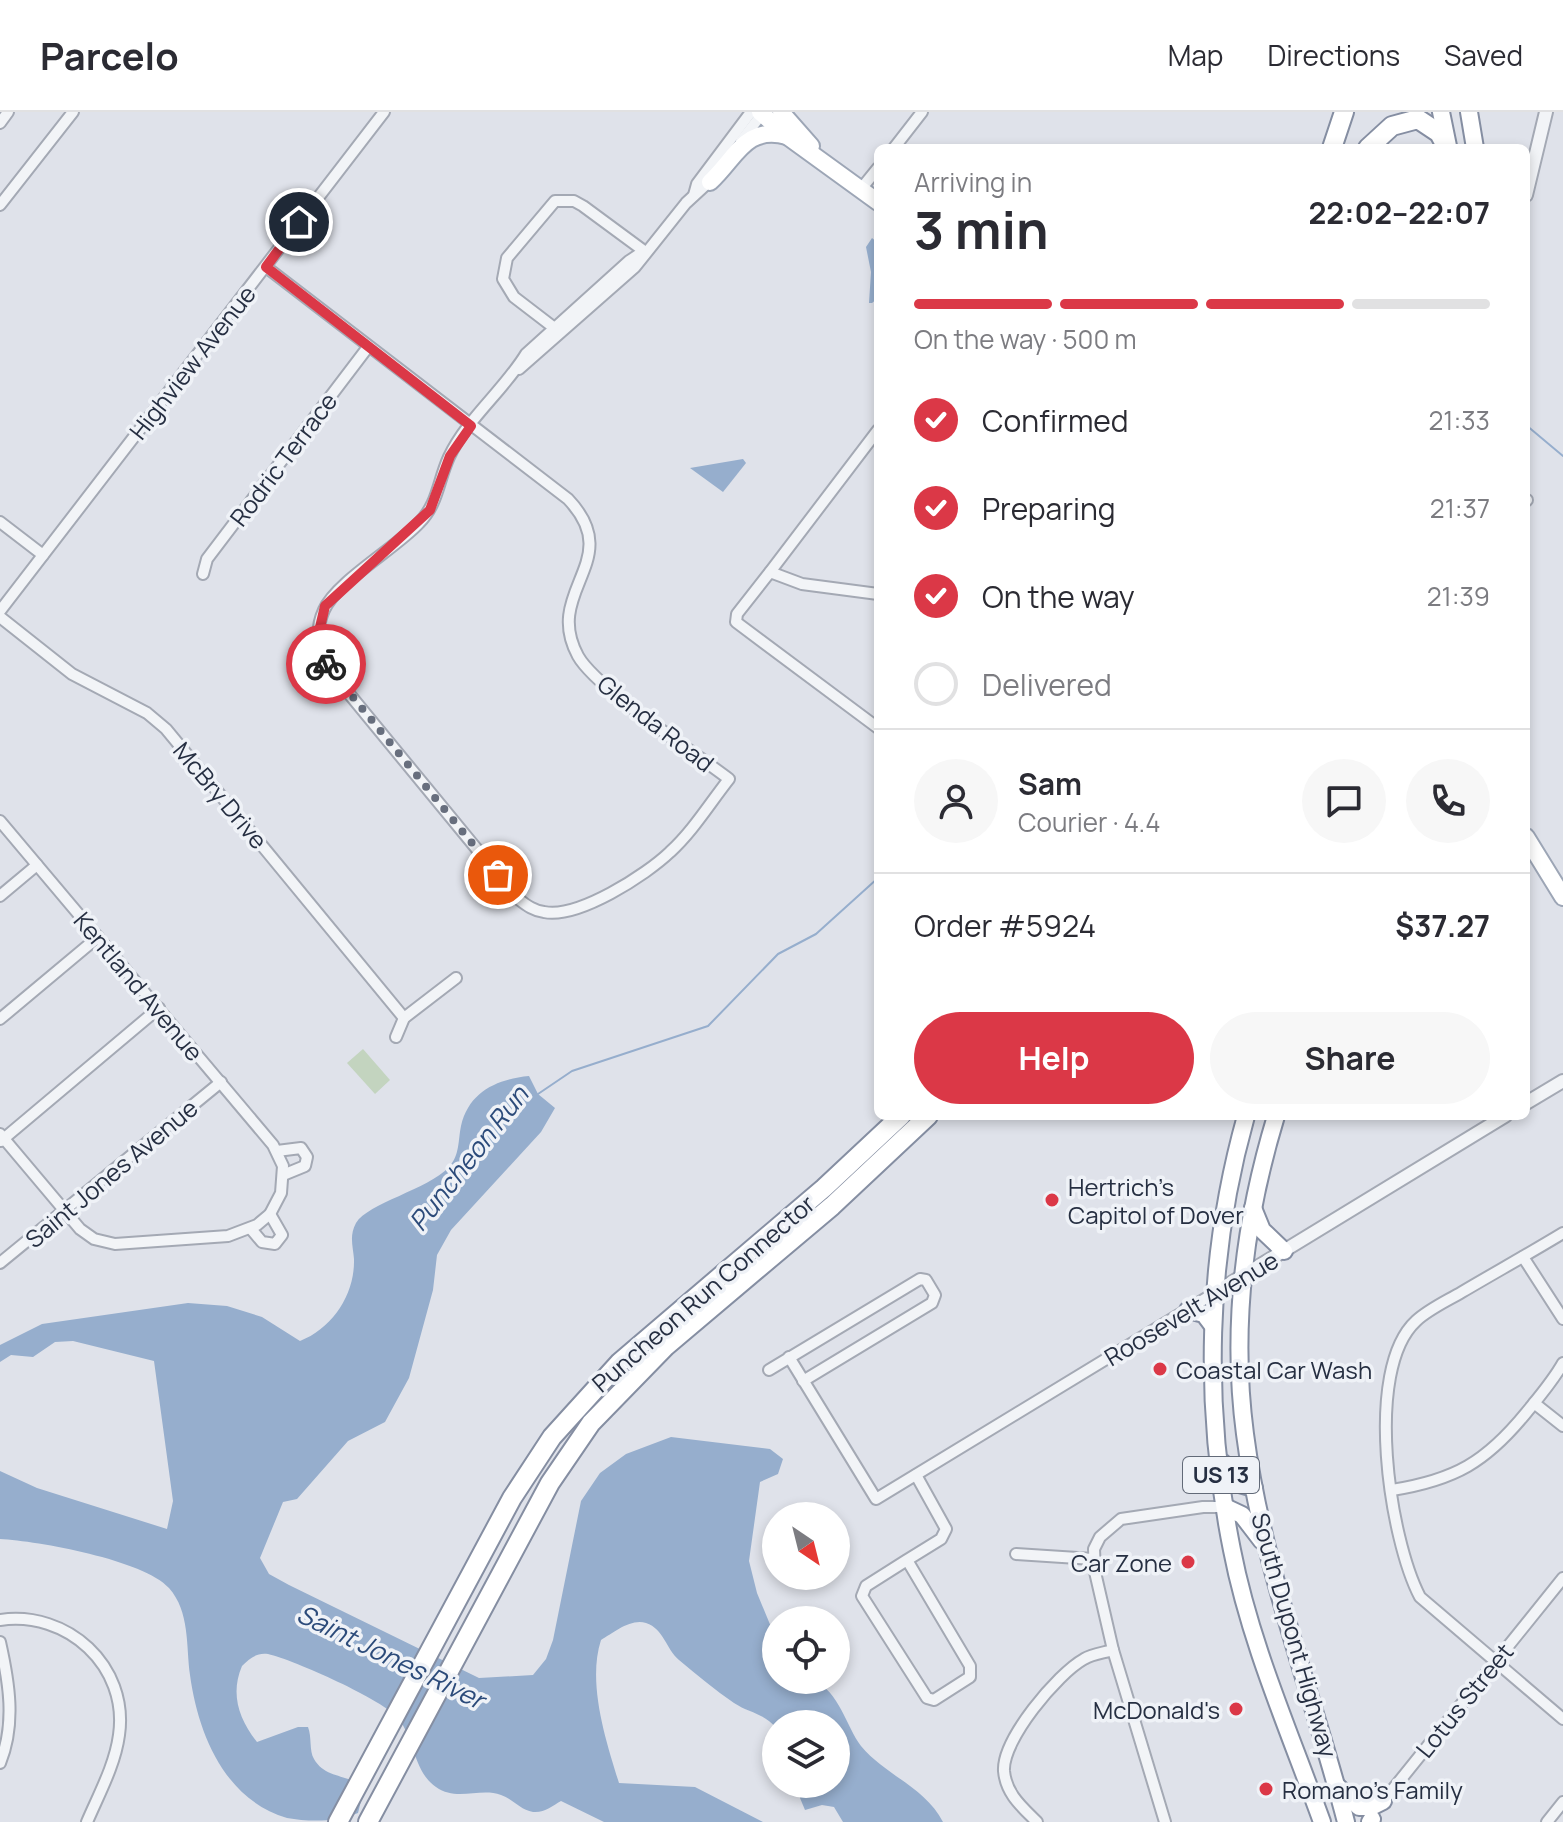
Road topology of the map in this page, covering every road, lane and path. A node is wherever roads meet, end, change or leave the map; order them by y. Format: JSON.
{"nodes":[{"id":1,"x":8,"y":112,"type":"edge"},
{"id":2,"x":384,"y":112,"type":"edge"},
{"id":3,"x":759,"y":112,"type":"edge"},
{"id":4,"x":781,"y":112,"type":"edge"},
{"id":5,"x":922,"y":112,"type":"edge"},
{"id":6,"x":1344,"y":112,"type":"edge"},
{"id":7,"x":1392,"y":112,"type":"edge"},
{"id":8,"x":1441,"y":112,"type":"edge"},
{"id":9,"x":1469,"y":112,"type":"edge"},
{"id":10,"x":1546,"y":112,"type":"edge"},
{"id":11,"x":67,"y":114,"type":"edge"},
{"id":12,"x":0,"y":123,"type":"edge"},
{"id":13,"x":787,"y":136,"type":"junction"},
{"id":14,"x":897,"y":144,"type":"edge"},
{"id":15,"x":1333,"y":144,"type":"edge"},
{"id":16,"x":1371,"y":144,"type":"edge"},
{"id":17,"x":1372,"y":144,"type":"edge"},
{"id":18,"x":1446,"y":144,"type":"edge"},
{"id":19,"x":1447,"y":144,"type":"edge"},
{"id":20,"x":1474,"y":144,"type":"edge"},
{"id":21,"x":824,"y":163,"type":"junction"},
{"id":22,"x":874,"y":173,"type":"edge"},
{"id":23,"x":1530,"y":178,"type":"edge"},
{"id":24,"x":710,"y":182,"type":"junction"},
{"id":25,"x":861,"y":189,"type":"junction"},
{"id":26,"x":694,"y":195,"type":"junction"},
{"id":27,"x":874,"y":199,"type":"edge"},
{"id":28,"x":0,"y":205,"type":"edge"},
{"id":29,"x":644,"y":251,"type":"junction"},
{"id":30,"x":266,"y":267,"type":"junction"},
{"id":31,"x":558,"y":331,"type":"junction"},
{"id":32,"x":368,"y":347,"type":"junction"},
{"id":33,"x":471,"y":426,"type":"junction"},
{"id":34,"x":874,"y":435,"type":"edge"},
{"id":35,"x":0,"y":522,"type":"edge"},
{"id":36,"x":43,"y":555,"type":"junction"},
{"id":37,"x":770,"y":572,"type":"junction"},
{"id":38,"x":203,"y":574,"type":"dead end"},
{"id":39,"x":874,"y":593,"type":"edge"},
{"id":40,"x":0,"y":614,"type":"edge"},
{"id":41,"x":874,"y":725,"type":"edge"},
{"id":42,"x":0,"y":821,"type":"edge"},
{"id":43,"x":1530,"y":843,"type":"edge"},
{"id":44,"x":37,"y":865,"type":"junction"},
{"id":45,"x":0,"y":896,"type":"edge"},
{"id":46,"x":1563,"y":897,"type":"edge"},
{"id":47,"x":98,"y":937,"type":"junction"},
{"id":48,"x":456,"y":978,"type":"dead end"},
{"id":49,"x":159,"y":1008,"type":"junction"},
{"id":50,"x":404,"y":1018,"type":"junction"},
{"id":51,"x":0,"y":1019,"type":"edge"},
{"id":52,"x":396,"y":1037,"type":"dead end"},
{"id":53,"x":1563,"y":1081,"type":"edge"},
{"id":54,"x":221,"y":1082,"type":"junction"},
{"id":55,"x":1530,"y":1101,"type":"edge"},
{"id":56,"x":897,"y":1120,"type":"edge"},
{"id":57,"x":924,"y":1120,"type":"edge"},
{"id":58,"x":1245,"y":1120,"type":"edge"},
{"id":59,"x":1269,"y":1120,"type":"edge"},
{"id":60,"x":1275,"y":1120,"type":"edge"},
{"id":61,"x":1498,"y":1120,"type":"edge"},
{"id":62,"x":1,"y":1138,"type":"edge"},
{"id":63,"x":1267,"y":1145,"type":"junction"},
{"id":64,"x":277,"y":1151,"type":"junction"},
{"id":65,"x":283,"y":1175,"type":"junction"},
{"id":66,"x":1253,"y":1207,"type":"junction"},
{"id":67,"x":65,"y":1211,"type":"junction"},
{"id":68,"x":270,"y":1214,"type":"junction"},
{"id":69,"x":251,"y":1229,"type":"junction"},
{"id":70,"x":1563,"y":1233,"type":"edge"},
{"id":71,"x":1284,"y":1251,"type":"junction"},
{"id":72,"x":1523,"y":1257,"type":"junction"},
{"id":73,"x":0,"y":1263,"type":"edge"},
{"id":74,"x":1244,"y":1275,"type":"junction"},
{"id":75,"x":1216,"y":1293,"type":"junction"},
{"id":76,"x":1188,"y":1310,"type":"junction"},
{"id":77,"x":1241,"y":1314,"type":"junction"},
{"id":78,"x":1563,"y":1319,"type":"edge"},
{"id":79,"x":1213,"y":1326,"type":"junction"},
{"id":80,"x":789,"y":1357,"type":"junction"},
{"id":81,"x":1563,"y":1363,"type":"edge"},
{"id":82,"x":769,"y":1370,"type":"dead end"},
{"id":83,"x":803,"y":1381,"type":"junction"},
{"id":84,"x":1534,"y":1403,"type":"junction"},
{"id":85,"x":1563,"y":1426,"type":"edge"},
{"id":86,"x":1218,"y":1455,"type":"junction"},
{"id":87,"x":916,"y":1475,"type":"junction"},
{"id":88,"x":1254,"y":1488,"type":"junction"},
{"id":89,"x":1392,"y":1490,"type":"junction"},
{"id":90,"x":1225,"y":1507,"type":"junction"},
{"id":91,"x":1016,"y":1554,"type":"dead end"},
{"id":92,"x":1093,"y":1559,"type":"junction"},
{"id":93,"x":907,"y":1560,"type":"junction"},
{"id":94,"x":1272,"y":1560,"type":"junction"},
{"id":95,"x":1563,"y":1578,"type":"edge"},
{"id":96,"x":0,"y":1620,"type":"edge"},
{"id":97,"x":0,"y":1642,"type":"edge"},
{"id":98,"x":1113,"y":1650,"type":"junction"},
{"id":99,"x":1494,"y":1663,"type":"junction"},
{"id":100,"x":1563,"y":1719,"type":"edge"},
{"id":101,"x":0,"y":1763,"type":"edge"},
{"id":102,"x":1308,"y":1781,"type":"junction"},
{"id":103,"x":1336,"y":1785,"type":"junction"},
{"id":104,"x":1383,"y":1801,"type":"junction"},
{"id":105,"x":1563,"y":1802,"type":"edge"},
{"id":106,"x":1370,"y":1821,"type":"edge"},
{"id":107,"x":87,"y":1822,"type":"edge"},
{"id":108,"x":338,"y":1822,"type":"edge"},
{"id":109,"x":368,"y":1822,"type":"edge"},
{"id":110,"x":1037,"y":1822,"type":"edge"},
{"id":111,"x":1165,"y":1822,"type":"edge"},
{"id":112,"x":1322,"y":1822,"type":"edge"},
{"id":113,"x":1329,"y":1822,"type":"edge"},
{"id":114,"x":1346,"y":1822,"type":"edge"},
{"id":115,"x":1547,"y":1822,"type":"edge"}],
"edges":[{"from":1,"to":12,"type":"street"},
{"from":2,"to":30,"type":"street","name":"Highview Avenue"},
{"from":3,"to":13,"type":"main road"},
{"from":3,"to":24,"type":"street"},
{"from":3,"to":26,"type":"street"},
{"from":4,"to":21,"type":"main road"},
{"from":5,"to":14,"type":"street"},
{"from":6,"to":15,"type":"highway"},
{"from":7,"to":16,"type":"highway"},
{"from":8,"to":19,"type":"main road"},
{"from":9,"to":20,"type":"main road"},
{"from":10,"to":23,"type":"street"},
{"from":11,"to":28,"type":"street"},
{"from":13,"to":21,"type":"main road"},
{"from":13,"to":24,"type":"main road"},
{"from":17,"to":18,"type":"highway"},
{"from":21,"to":25,"type":"main road"},
{"from":22,"to":25,"type":"street"},
{"from":24,"to":26,"type":"street"},
{"from":25,"to":27,"type":"main road"},
{"from":26,"to":29,"type":"street"},
{"from":29,"to":31,"type":"street"},
{"from":29,"to":31,"type":"street"},
{"from":30,"to":32,"type":"street","name":"Glenda Road"},
{"from":30,"to":36,"type":"street","name":"Highview Avenue"},
{"from":31,"to":33,"type":"street"},
{"from":32,"to":33,"type":"street","name":"Glenda Road"},
{"from":32,"to":38,"type":"street","name":"Rodric Terrace"},
{"from":33,"to":33,"type":"street","name":"Glenda Road"},
{"from":34,"to":37,"type":"street"},
{"from":35,"to":36,"type":"street"},
{"from":36,"to":40,"type":"street","name":"Highview Avenue"},
{"from":37,"to":39,"type":"street"},
{"from":37,"to":41,"type":"street"},
{"from":40,"to":50,"type":"street","name":"McBry Drive"},
{"from":42,"to":44,"type":"street","name":"Kentland Avenue"},
{"from":43,"to":46,"type":"main road"},
{"from":44,"to":45,"type":"street"},
{"from":44,"to":47,"type":"street","name":"Kentland Avenue"},
{"from":47,"to":49,"type":"street","name":"Kentland Avenue"},
{"from":47,"to":51,"type":"street"},
{"from":48,"to":50,"type":"street"},
{"from":49,"to":54,"type":"street","name":"Kentland Avenue"},
{"from":49,"to":62,"type":"street"},
{"from":50,"to":52,"type":"street"},
{"from":53,"to":55,"type":"street"},
{"from":54,"to":64,"type":"street","name":"Kentland Avenue"},
{"from":54,"to":67,"type":"street","name":"Saint Jones Avenue"},
{"from":56,"to":108,"type":"highway","name":"Puncheon Run Connector"},
{"from":57,"to":109,"type":"highway","name":"Puncheon Run Connector"},
{"from":58,"to":75,"type":"main road","name":"South Dupont Highway","number":"US 13"},
{"from":59,"to":63,"type":"main road"},
{"from":60,"to":63,"type":"main road","name":"South Dupont Highway","number":"US 13"},
{"from":61,"to":71,"type":"street","name":"Roosevelt Avenue"},
{"from":62,"to":67,"type":"street"},
{"from":63,"to":66,"type":"main road","name":"South Dupont Highway","number":"US 13"},
{"from":64,"to":65,"type":"street","name":"Kentland Avenue"},
{"from":64,"to":65,"type":"street"},
{"from":65,"to":68,"type":"street"},
{"from":66,"to":71,"type":"main road"},
{"from":66,"to":74,"type":"main road","name":"South Dupont Highway","number":"US 13"},
{"from":67,"to":69,"type":"street"},
{"from":67,"to":73,"type":"street","name":"Saint Jones Avenue"},
{"from":68,"to":69,"type":"street"},
{"from":68,"to":69,"type":"street"},
{"from":70,"to":72,"type":"street"},
{"from":71,"to":74,"type":"street","name":"Roosevelt Avenue"},
{"from":72,"to":78,"type":"street"},
{"from":72,"to":89,"type":"street"},
{"from":74,"to":75,"type":"street","name":"Roosevelt Avenue"},
{"from":74,"to":77,"type":"main road","name":"South Dupont Highway","number":"US 13"},
{"from":75,"to":76,"type":"street","name":"Roosevelt Avenue"},
{"from":75,"to":77,"type":"main road"},
{"from":75,"to":79,"type":"main road","name":"South Dupont Highway","number":"US 13"},
{"from":76,"to":79,"type":"main road"},
{"from":76,"to":87,"type":"street","name":"Roosevelt Avenue"},
{"from":77,"to":88,"type":"main road","name":"South Dupont Highway","number":"US 13"},
{"from":79,"to":86,"type":"main road","name":"South Dupont Highway","number":"US 13"},
{"from":80,"to":82,"type":"street"},
{"from":80,"to":83,"type":"street"},
{"from":80,"to":83,"type":"street"},
{"from":81,"to":84,"type":"street"},
{"from":83,"to":87,"type":"street","name":"Roosevelt Avenue"},
{"from":84,"to":85,"type":"street"},
{"from":84,"to":89,"type":"street"},
{"from":86,"to":88,"type":"main road"},
{"from":86,"to":90,"type":"main road","name":"South Dupont Highway","number":"US 13"},
{"from":87,"to":93,"type":"street"},
{"from":88,"to":94,"type":"main road","name":"South Dupont Highway","number":"US 13"},
{"from":89,"to":99,"type":"street"},
{"from":90,"to":92,"type":"street"},
{"from":90,"to":94,"type":"main road"},
{"from":90,"to":102,"type":"main road","name":"South Dupont Highway","number":"US 13"},
{"from":91,"to":92,"type":"street"},
{"from":92,"to":98,"type":"street"},
{"from":93,"to":93,"type":"street"},
{"from":94,"to":103,"type":"main road","name":"South Dupont Highway","number":"US 13"},
{"from":95,"to":99,"type":"street","name":"Lotus Street"},
{"from":96,"to":107,"type":"street"},
{"from":97,"to":101,"type":"street"},
{"from":98,"to":110,"type":"street"},
{"from":98,"to":111,"type":"street"},
{"from":99,"to":100,"type":"street"},
{"from":99,"to":104,"type":"street","name":"Lotus Street"},
{"from":102,"to":112,"type":"main road","name":"South Dupont Highway","number":"US 13"},
{"from":102,"to":113,"type":"main road"},
{"from":103,"to":104,"type":"main road"},
{"from":103,"to":114,"type":"main road","name":"South Dupont Highway","number":"US 13"},
{"from":104,"to":106,"type":"street","name":"Lotus Street"},
{"from":105,"to":115,"type":"street"}]}
